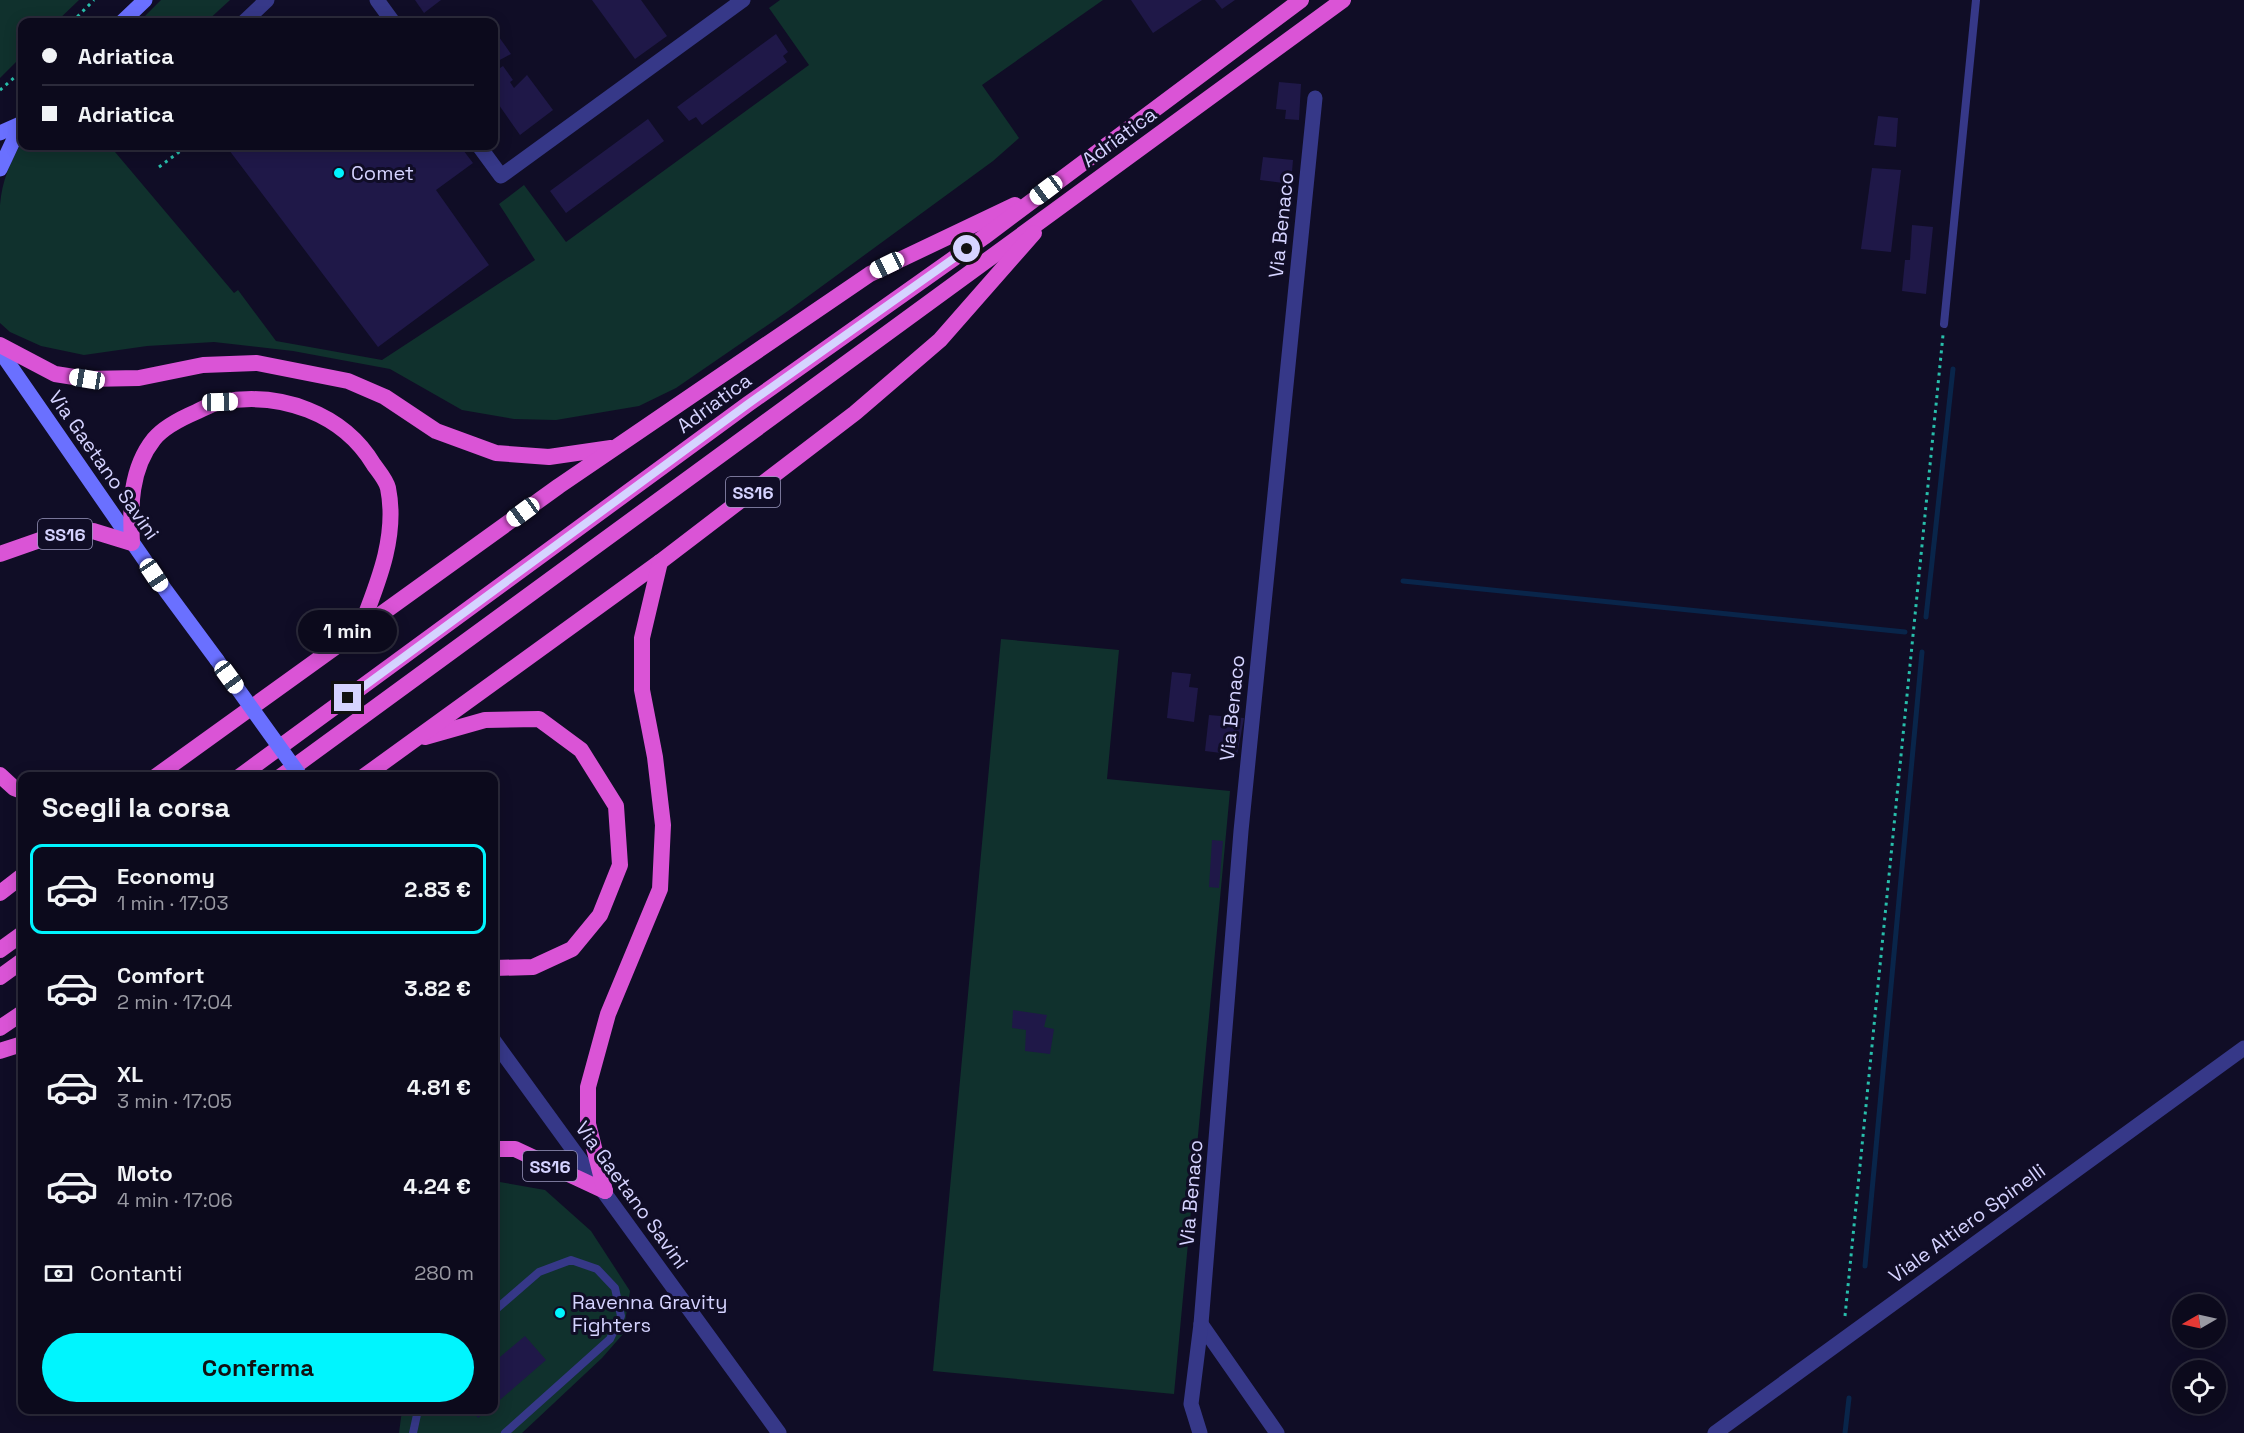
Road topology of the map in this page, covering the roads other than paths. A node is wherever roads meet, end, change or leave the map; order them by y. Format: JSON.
{"nodes":[{"id":1,"x":145,"y":0,"type":"edge"},
{"id":2,"x":267,"y":0,"type":"edge"},
{"id":3,"x":377,"y":0,"type":"edge"},
{"id":4,"x":743,"y":0,"type":"edge"},
{"id":5,"x":1301,"y":0,"type":"edge"},
{"id":6,"x":1343,"y":0,"type":"edge"},
{"id":7,"x":1976,"y":0,"type":"edge"},
{"id":8,"x":126,"y":18,"type":"edge"},
{"id":9,"x":248,"y":18,"type":"edge"},
{"id":10,"x":390,"y":18,"type":"edge"},
{"id":11,"x":1315,"y":98,"type":"dead end"},
{"id":12,"x":18,"y":124,"type":"edge"},
{"id":13,"x":18,"y":130,"type":"edge"},
{"id":14,"x":0,"y":133,"type":"edge"},
{"id":15,"x":482,"y":150,"type":"edge"},
{"id":16,"x":0,"y":169,"type":"edge"},
{"id":17,"x":1046,"y":190,"type":"junction"},
{"id":18,"x":1057,"y":207,"type":"junction"},
{"id":19,"x":1944,"y":324,"type":"road end"},
{"id":20,"x":0,"y":345,"type":"edge"},
{"id":21,"x":0,"y":351,"type":"edge"},
{"id":22,"x":615,"y":448,"type":"junction"},
{"id":23,"x":132,"y":543,"type":"junction"},
{"id":24,"x":0,"y":554,"type":"edge"},
{"id":25,"x":660,"y":562,"type":"junction"},
{"id":26,"x":360,"y":630,"type":"junction"},
{"id":27,"x":416,"y":740,"type":"junction"},
{"id":28,"x":162,"y":772,"type":"edge"},
{"id":29,"x":246,"y":772,"type":"edge"},
{"id":30,"x":287,"y":772,"type":"edge"},
{"id":31,"x":297,"y":772,"type":"edge"},
{"id":32,"x":370,"y":772,"type":"edge"},
{"id":33,"x":0,"y":775,"type":"edge"},
{"id":34,"x":18,"y":790,"type":"edge"},
{"id":35,"x":18,"y":879,"type":"edge"},
{"id":36,"x":0,"y":893,"type":"edge"},
{"id":37,"x":18,"y":937,"type":"edge"},
{"id":38,"x":0,"y":950,"type":"edge"},
{"id":39,"x":18,"y":964,"type":"edge"},
{"id":40,"x":498,"y":968,"type":"edge"},
{"id":41,"x":0,"y":977,"type":"edge"},
{"id":42,"x":18,"y":1016,"type":"edge"},
{"id":43,"x":0,"y":1028,"type":"edge"},
{"id":44,"x":18,"y":1045,"type":"edge"},
{"id":45,"x":498,"y":1046,"type":"edge"},
{"id":46,"x":2244,"y":1048,"type":"edge"},
{"id":47,"x":0,"y":1051,"type":"edge"},
{"id":48,"x":498,"y":1149,"type":"edge"},
{"id":49,"x":604,"y":1191,"type":"junction"},
{"id":50,"x":498,"y":1308,"type":"edge"},
{"id":51,"x":1201,"y":1324,"type":"junction"},
{"id":52,"x":417,"y":1414,"type":"edge"},
{"id":53,"x":413,"y":1433,"type":"edge"},
{"id":54,"x":505,"y":1433,"type":"edge"},
{"id":55,"x":779,"y":1433,"type":"edge"},
{"id":56,"x":1200,"y":1433,"type":"edge"},
{"id":57,"x":1277,"y":1433,"type":"edge"},
{"id":58,"x":1714,"y":1433,"type":"edge"}],
"edges":[{"from":1,"to":8,"type":"main road"},
{"from":2,"to":9,"type":"street"},
{"from":3,"to":10,"type":"street"},
{"from":4,"to":15,"type":"street"},
{"from":5,"to":17,"type":"highway","name":"Adriatica"},
{"from":6,"to":18,"type":"highway","name":"Adriatica","number":"SS16"},
{"from":7,"to":19,"type":"lane"},
{"from":11,"to":51,"type":"street","name":"Via Benaco"},
{"from":12,"to":14,"type":"main road"},
{"from":13,"to":16,"type":"main road"},
{"from":17,"to":22,"type":"highway"},
{"from":17,"to":29,"type":"highway","name":"Adriatica"},
{"from":18,"to":25,"type":"highway","number":"SS16"},
{"from":18,"to":30,"type":"highway","name":"Adriatica","number":"SS16"},
{"from":20,"to":22,"type":"highway"},
{"from":21,"to":23,"type":"main road","name":"Via Gaetano Savini"},
{"from":22,"to":26,"type":"highway"},
{"from":23,"to":24,"type":"highway","number":"SS16"},
{"from":23,"to":26,"type":"highway"},
{"from":23,"to":31,"type":"main road","name":"Via Gaetano Savini","bridge":true},
{"from":25,"to":27,"type":"highway","number":"SS16"},
{"from":25,"to":49,"type":"highway","number":"SS16"},
{"from":26,"to":28,"type":"highway"},
{"from":27,"to":32,"type":"highway","number":"SS16"},
{"from":27,"to":40,"type":"highway","number":"SS16"},
{"from":33,"to":34,"type":"highway"},
{"from":35,"to":36,"type":"highway"},
{"from":37,"to":38,"type":"highway"},
{"from":39,"to":41,"type":"highway"},
{"from":42,"to":43,"type":"highway"},
{"from":44,"to":47,"type":"highway"},
{"from":45,"to":49,"type":"street","name":"Via Gaetano Savini"},
{"from":46,"to":58,"type":"street","name":"Viale Altiero Spinelli"},
{"from":48,"to":49,"type":"highway","number":"SS16"},
{"from":49,"to":55,"type":"street","name":"Via Gaetano Savini"},
{"from":50,"to":54,"type":"lane"},
{"from":51,"to":56,"type":"street","name":"Via Benaco"},
{"from":51,"to":57,"type":"street"},
{"from":52,"to":53,"type":"lane"}]}
